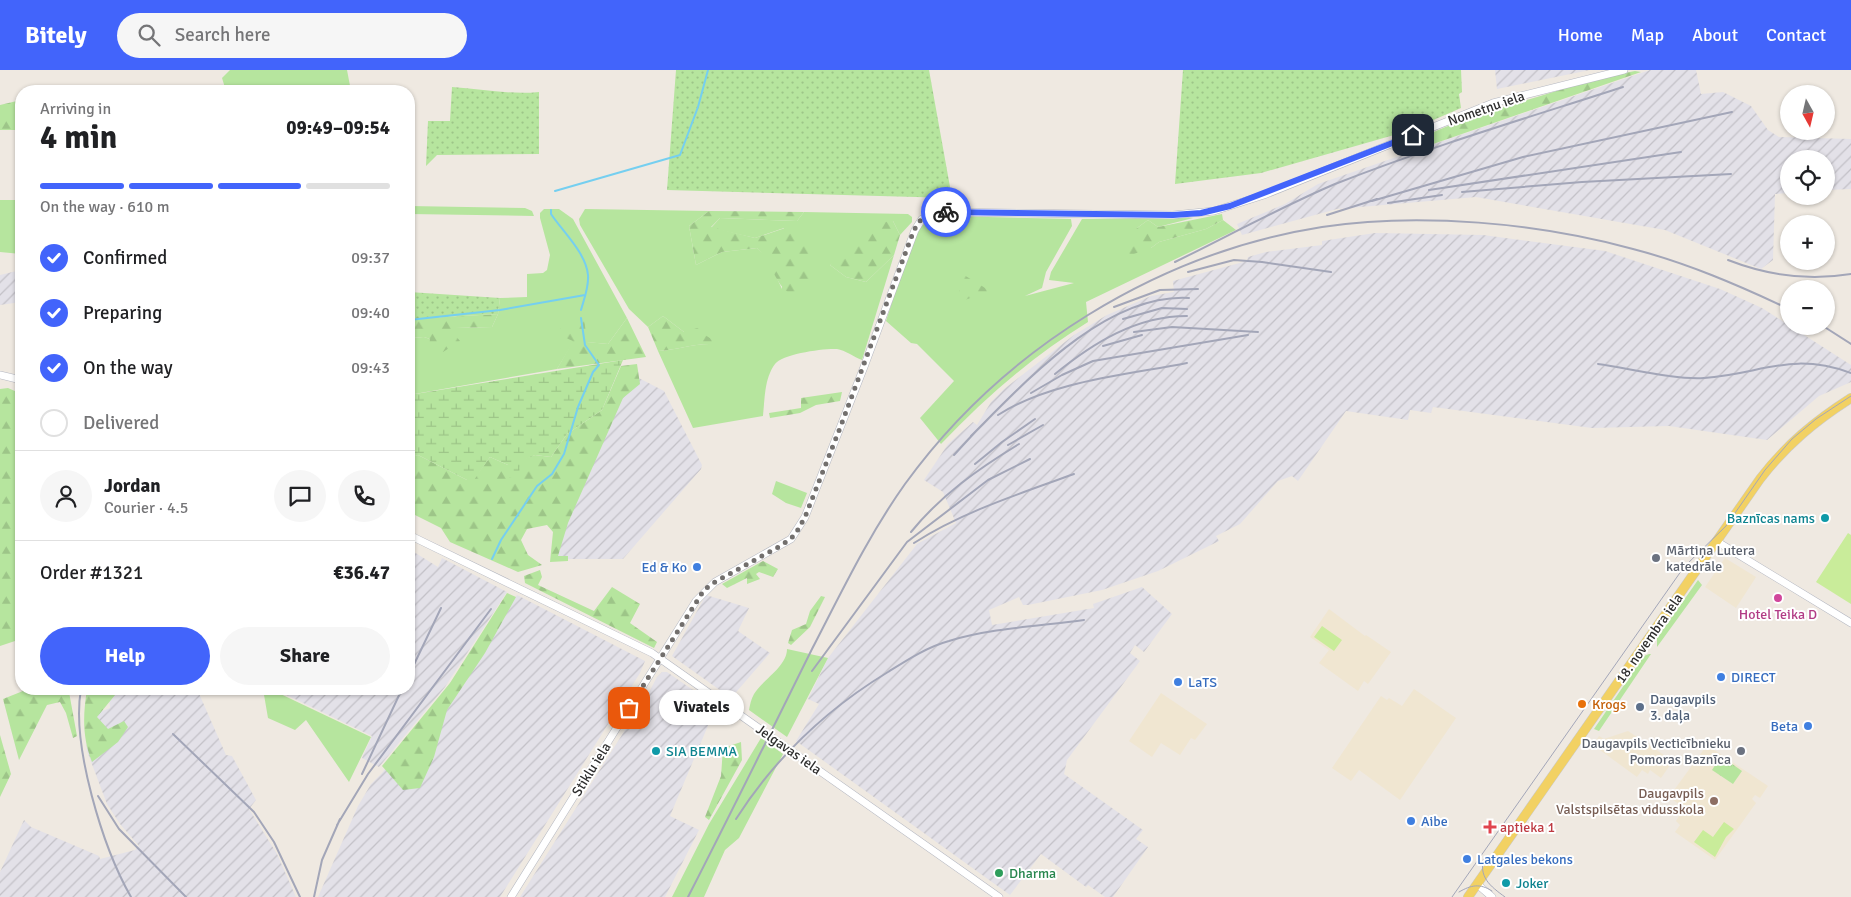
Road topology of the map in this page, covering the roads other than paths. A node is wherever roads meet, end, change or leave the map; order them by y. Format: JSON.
{"nodes":[{"id":1,"x":1624,"y":70,"type":"edge"},
{"id":2,"x":0,"y":374,"type":"edge"},
{"id":3,"x":15,"y":378,"type":"edge"},
{"id":4,"x":1851,"y":398,"type":"edge"},
{"id":5,"x":415,"y":538,"type":"edge"},
{"id":6,"x":1716,"y":542,"type":"junction"},
{"id":7,"x":704,"y":590,"type":"joint"},
{"id":8,"x":1851,"y":623,"type":"edge"},
{"id":9,"x":660,"y":658,"type":"junction"},
{"id":10,"x":1477,"y":884,"type":"junction"},
{"id":11,"x":510,"y":897,"type":"edge"},
{"id":12,"x":999,"y":897,"type":"edge"},
{"id":13,"x":1468,"y":897,"type":"edge"},
{"id":14,"x":1492,"y":897,"type":"edge"}],
"edges":[{"from":1,"to":7,"type":"street","name":"Nometņu iela"},
{"from":2,"to":3,"type":"street"},
{"from":4,"to":6,"type":"main road","name":"18. novembra iela"},
{"from":5,"to":9,"type":"street","name":"Jelgavas iela"},
{"from":6,"to":8,"type":"street"},
{"from":6,"to":10,"type":"main road","name":"18. novembra iela"},
{"from":7,"to":9,"type":"street","name":"Stiklu iela"},
{"from":9,"to":11,"type":"street","name":"Stiklu iela"},
{"from":9,"to":12,"type":"street","name":"Jelgavas iela"},
{"from":10,"to":13,"type":"main road","name":"18. novembra iela"},
{"from":10,"to":14,"type":"street"}]}
